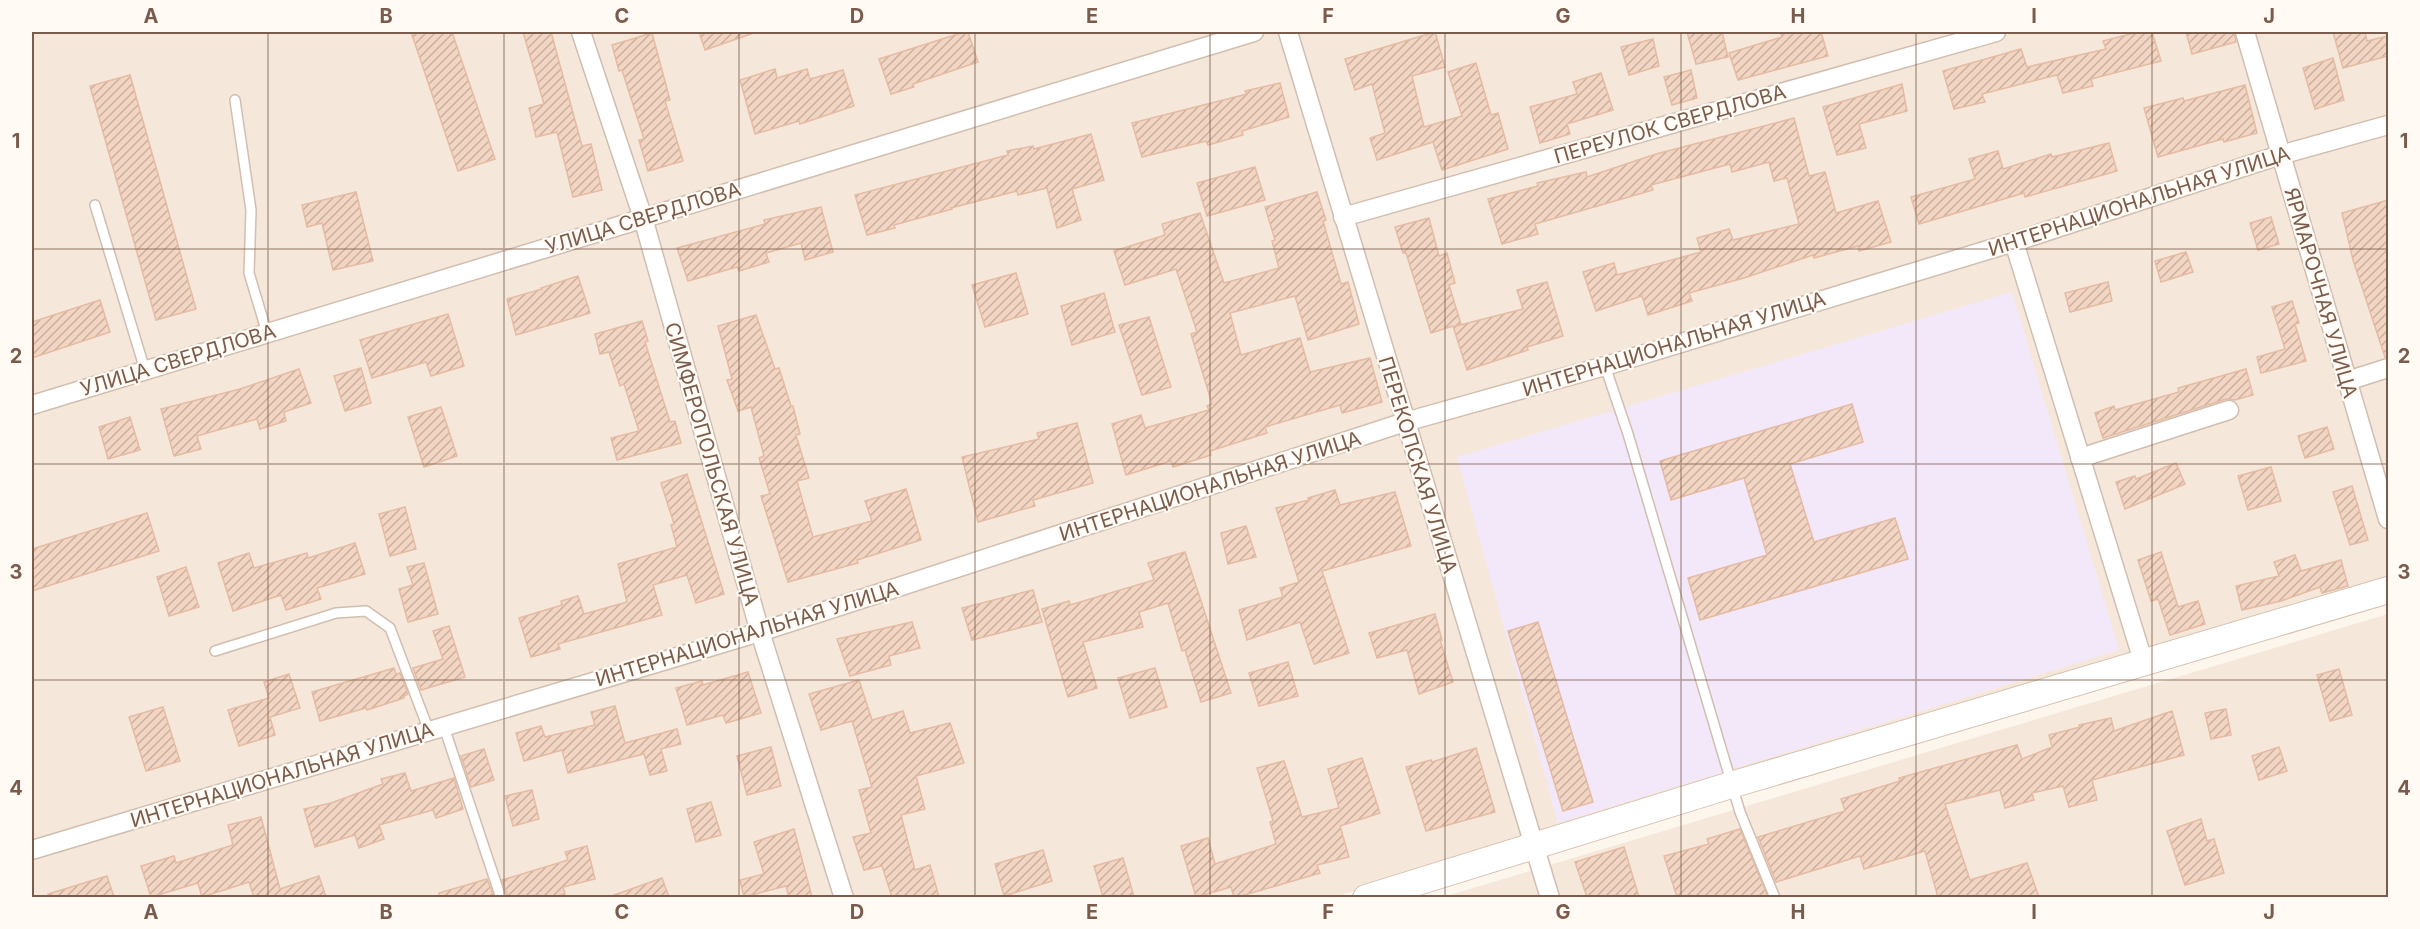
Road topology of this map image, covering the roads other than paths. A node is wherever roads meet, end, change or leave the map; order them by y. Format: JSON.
{"nodes":[{"id":1,"x":581,"y":32,"type":"edge"},
{"id":2,"x":1254,"y":32,"type":"edge"},
{"id":3,"x":1288,"y":32,"type":"edge"},
{"id":4,"x":1996,"y":32,"type":"edge"},
{"id":5,"x":2245,"y":32,"type":"edge"},
{"id":6,"x":235,"y":100,"type":"dead end"},
{"id":7,"x":2388,"y":125,"type":"edge"},
{"id":8,"x":2280,"y":155,"type":"junction"},
{"id":9,"x":95,"y":205,"type":"dead end"},
{"id":10,"x":1343,"y":217,"type":"junction"},
{"id":11,"x":643,"y":218,"type":"junction"},
{"id":12,"x":2014,"y":242,"type":"junction"},
{"id":13,"x":267,"y":333,"type":"junction"},
{"id":14,"x":1605,"y":366,"type":"junction"},
{"id":15,"x":2388,"y":368,"type":"edge"},
{"id":16,"x":145,"y":370,"type":"junction"},
{"id":17,"x":2346,"y":381,"type":"junction"},
{"id":18,"x":32,"y":405,"type":"edge"},
{"id":19,"x":2229,"y":411,"type":"dead end"},
{"id":20,"x":1405,"y":422,"type":"junction"},
{"id":21,"x":2080,"y":458,"type":"junction"},
{"id":22,"x":2388,"y":519,"type":"edge"},
{"id":23,"x":2388,"y":590,"type":"edge"},
{"id":24,"x":760,"y":632,"type":"junction"},
{"id":25,"x":215,"y":651,"type":"dead end"},
{"id":26,"x":2144,"y":664,"type":"junction"},
{"id":27,"x":437,"y":729,"type":"junction"},
{"id":28,"x":1731,"y":785,"type":"junction"},
{"id":29,"x":1533,"y":847,"type":"junction"},
{"id":30,"x":32,"y":850,"type":"edge"},
{"id":31,"x":501,"y":897,"type":"edge"},
{"id":32,"x":844,"y":897,"type":"edge"},
{"id":33,"x":1366,"y":897,"type":"edge"},
{"id":34,"x":1550,"y":897,"type":"edge"},
{"id":35,"x":1775,"y":897,"type":"edge"}],
"edges":[{"from":1,"to":11,"type":"street","name":"СИМФЕРОПОЛЬСКАЯ УЛИЦА"},
{"from":2,"to":11,"type":"street","name":"УЛИЦА СВЕРДЛОВА"},
{"from":3,"to":10,"type":"street","name":"ПЕРЕКОПСКАЯ УЛИЦА"},
{"from":4,"to":10,"type":"street","name":"ПЕРЕУЛОК СВЕРДЛОВА"},
{"from":5,"to":8,"type":"street","name":"ЯРМАРОЧНАЯ УЛИЦА"},
{"from":6,"to":13,"type":"lane"},
{"from":7,"to":8,"type":"street","name":"ИНТЕРНАЦИОНАЛЬНАЯ УЛИЦА"},
{"from":8,"to":12,"type":"street","name":"ИНТЕРНАЦИОНАЛЬНАЯ УЛИЦА"},
{"from":8,"to":17,"type":"street","name":"ЯРМАРОЧНАЯ УЛИЦА"},
{"from":9,"to":16,"type":"lane"},
{"from":10,"to":20,"type":"street","name":"ПЕРЕКОПСКАЯ УЛИЦА"},
{"from":11,"to":13,"type":"street","name":"УЛИЦА СВЕРДЛОВА"},
{"from":11,"to":24,"type":"street","name":"СИМФЕРОПОЛЬСКАЯ УЛИЦА"},
{"from":12,"to":14,"type":"street","name":"ИНТЕРНАЦИОНАЛЬНАЯ УЛИЦА"},
{"from":12,"to":21,"type":"street"},
{"from":13,"to":16,"type":"street","name":"УЛИЦА СВЕРДЛОВА"},
{"from":14,"to":20,"type":"street","name":"ИНТЕРНАЦИОНАЛЬНАЯ УЛИЦА"},
{"from":14,"to":28,"type":"lane"},
{"from":15,"to":17,"type":"street"},
{"from":16,"to":18,"type":"street","name":"УЛИЦА СВЕРДЛОВА"},
{"from":17,"to":22,"type":"street","name":"ЯРМАРОЧНАЯ УЛИЦА"},
{"from":19,"to":21,"type":"street"},
{"from":20,"to":24,"type":"street","name":"ИНТЕРНАЦИОНАЛЬНАЯ УЛИЦА"},
{"from":20,"to":29,"type":"street","name":"ПЕРЕКОПСКАЯ УЛИЦА"},
{"from":21,"to":26,"type":"street"},
{"from":23,"to":26,"type":"main road"},
{"from":24,"to":27,"type":"street","name":"ИНТЕРНАЦИОНАЛЬНАЯ УЛИЦА"},
{"from":24,"to":32,"type":"street","name":"СИМФЕРОПОЛЬСКАЯ УЛИЦА"},
{"from":25,"to":27,"type":"lane"},
{"from":26,"to":28,"type":"main road"},
{"from":27,"to":30,"type":"street","name":"ИНТЕРНАЦИОНАЛЬНАЯ УЛИЦА"},
{"from":27,"to":31,"type":"lane"},
{"from":28,"to":29,"type":"main road"},
{"from":28,"to":35,"type":"lane"},
{"from":29,"to":33,"type":"main road"},
{"from":29,"to":34,"type":"street","name":"ПЕРЕКОПСКАЯ УЛИЦА"}]}
